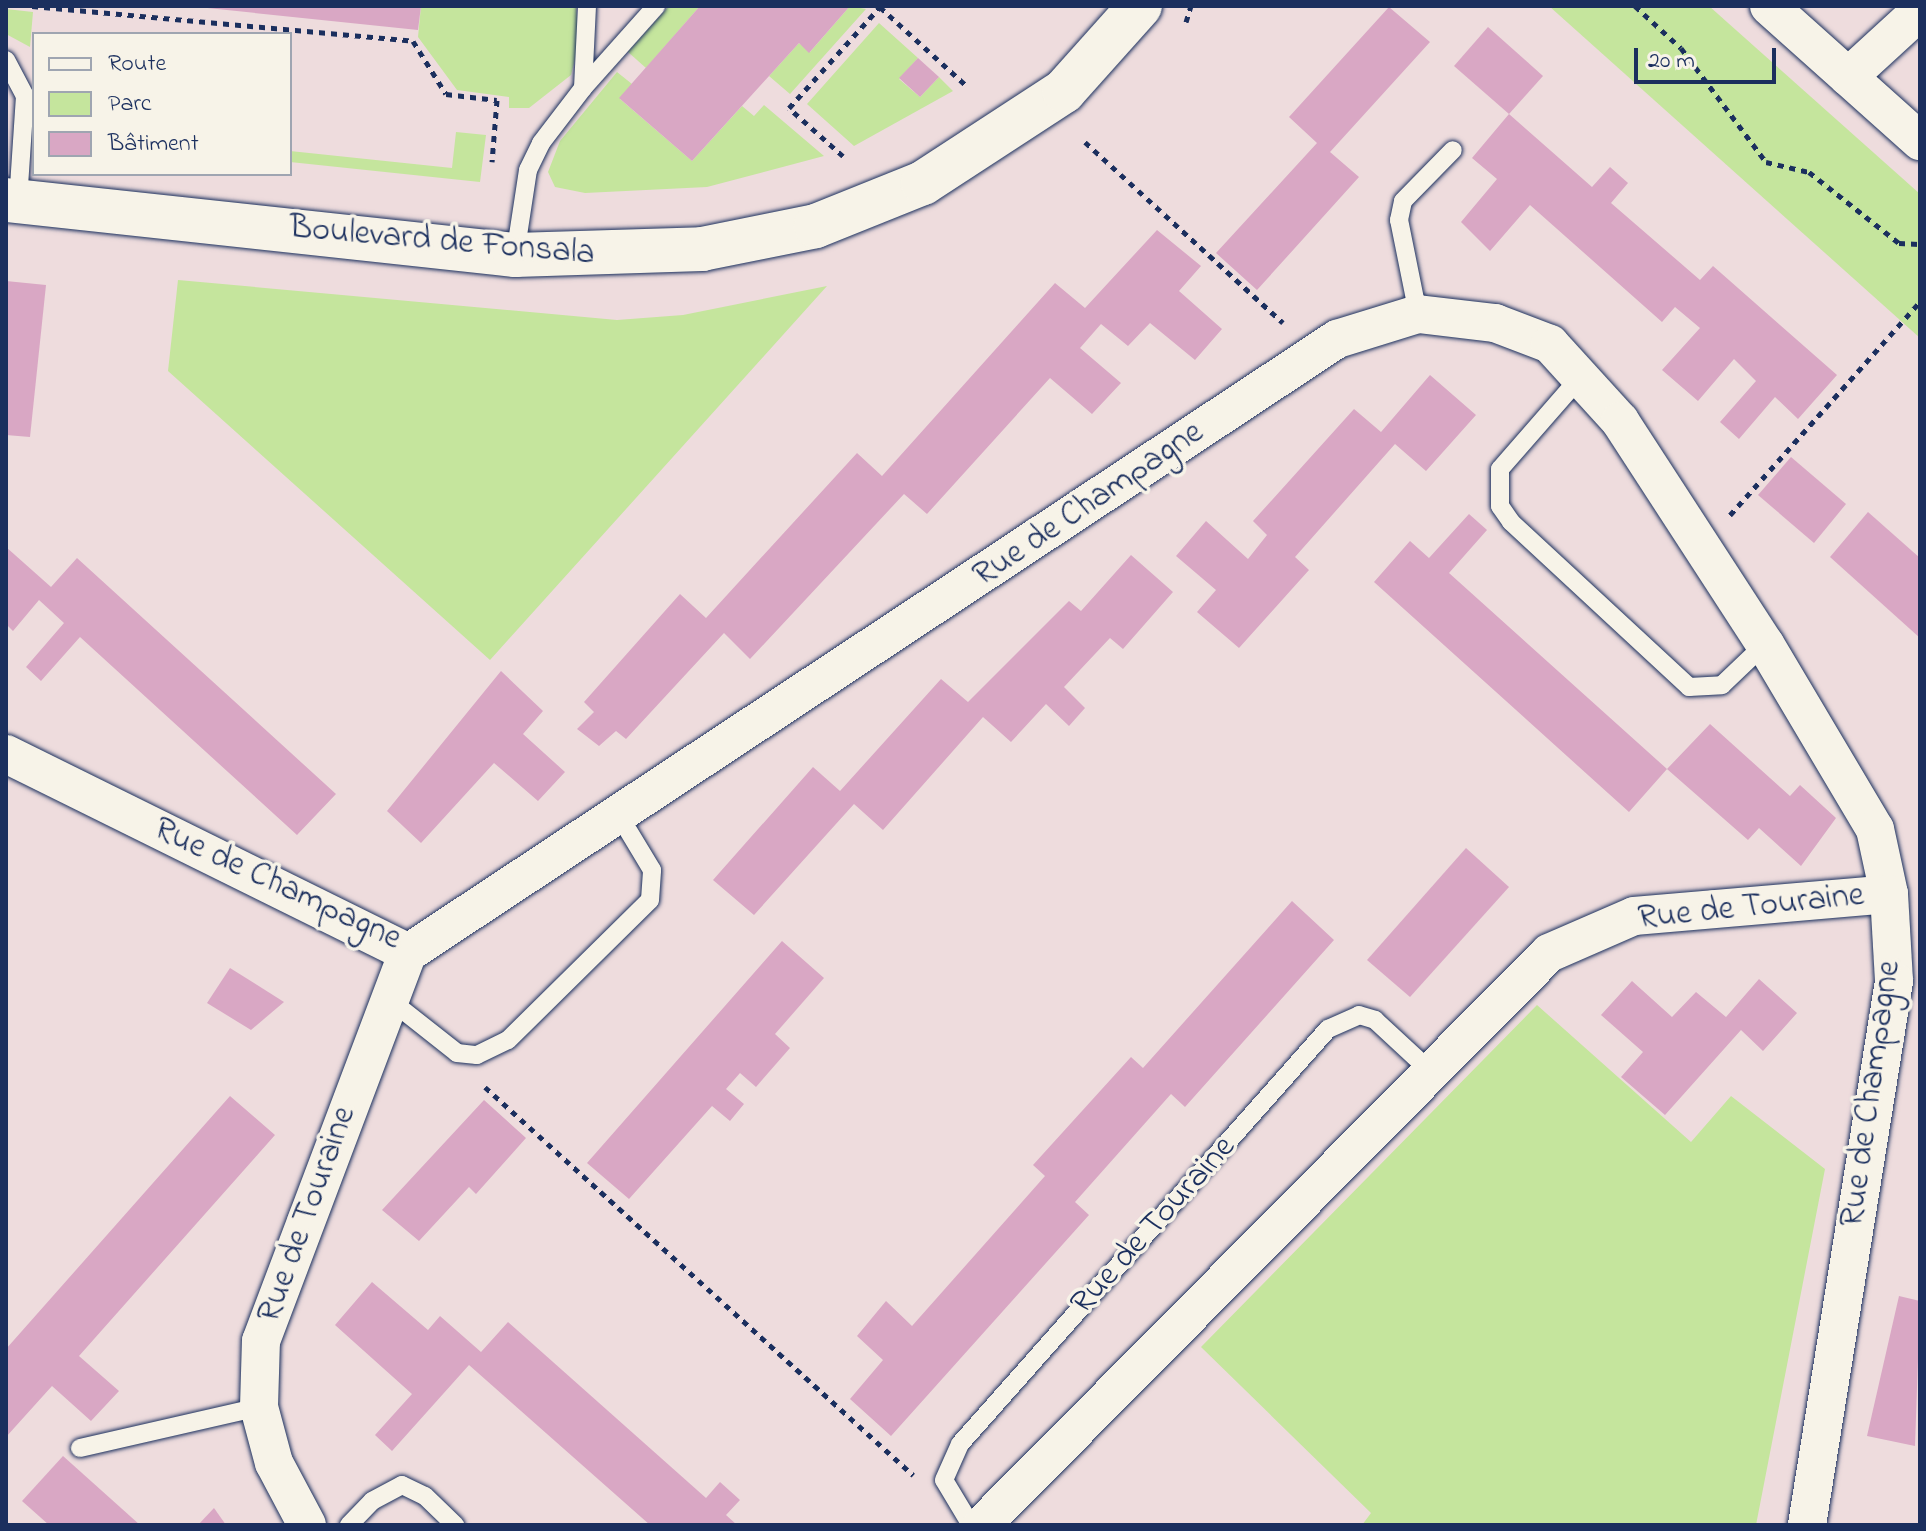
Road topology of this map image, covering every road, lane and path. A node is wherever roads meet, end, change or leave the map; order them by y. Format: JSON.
{"nodes":[{"id":1,"x":32,"y":6,"type":"edge"},
{"id":2,"x":587,"y":6,"type":"edge"},
{"id":3,"x":656,"y":6,"type":"edge"},
{"id":4,"x":1140,"y":6,"type":"edge"},
{"id":5,"x":1635,"y":6,"type":"edge"},
{"id":6,"x":1769,"y":6,"type":"edge"},
{"id":7,"x":881,"y":7,"type":"edge"},
{"id":8,"x":1920,"y":11,"type":"edge"},
{"id":9,"x":6,"y":60,"type":"edge"},
{"id":10,"x":1848,"y":77,"type":"junction"},
{"id":11,"x":968,"y":87,"type":"dead end"},
{"id":12,"x":583,"y":88,"type":"junction"},
{"id":13,"x":1920,"y":141,"type":"edge"},
{"id":14,"x":1085,"y":142,"type":"dead end"},
{"id":15,"x":1453,"y":150,"type":"dead end"},
{"id":16,"x":843,"y":156,"type":"dead end"},
{"id":17,"x":491,"y":178,"type":"dead end"},
{"id":18,"x":12,"y":201,"type":"edge"},
{"id":19,"x":1919,"y":244,"type":"edge"},
{"id":20,"x":515,"y":255,"type":"junction"},
{"id":21,"x":1920,"y":302,"type":"edge"},
{"id":22,"x":1418,"y":314,"type":"junction"},
{"id":23,"x":1317,"y":353,"type":"junction"},
{"id":24,"x":1583,"y":374,"type":"junction"},
{"id":25,"x":1697,"y":540,"type":"junction"},
{"id":26,"x":1765,"y":644,"type":"junction"},
{"id":27,"x":6,"y":754,"type":"edge"},
{"id":28,"x":620,"y":817,"type":"junction"},
{"id":29,"x":1889,"y":894,"type":"junction"},
{"id":30,"x":408,"y":953,"type":"junction"},
{"id":31,"x":390,"y":1000,"type":"junction"},
{"id":32,"x":477,"y":1055,"type":"junction"},
{"id":33,"x":1428,"y":1069,"type":"junction"},
{"id":34,"x":259,"y":1407,"type":"junction"},
{"id":35,"x":80,"y":1448,"type":"dead end"},
{"id":36,"x":944,"y":1480,"type":"junction"},
{"id":37,"x":307,"y":1525,"type":"edge"},
{"id":38,"x":349,"y":1525,"type":"edge"},
{"id":39,"x":455,"y":1525,"type":"edge"},
{"id":40,"x":971,"y":1525,"type":"edge"},
{"id":41,"x":982,"y":1525,"type":"edge"},
{"id":42,"x":1807,"y":1525,"type":"edge"}],
"edges":[{"from":1,"to":17,"type":"path"},
{"from":2,"to":12,"type":"lane"},
{"from":3,"to":12,"type":"lane"},
{"from":4,"to":20,"type":"street","name":"Boulevard de Fonsala"},
{"from":5,"to":19,"type":"path"},
{"from":6,"to":10,"type":"street"},
{"from":7,"to":11,"type":"path"},
{"from":7,"to":16,"type":"path"},
{"from":8,"to":10,"type":"street"},
{"from":9,"to":18,"type":"lane"},
{"from":10,"to":13,"type":"street"},
{"from":12,"to":20,"type":"lane"},
{"from":14,"to":23,"type":"path"},
{"from":15,"to":22,"type":"lane"},
{"from":18,"to":20,"type":"street","name":"Boulevard de Fonsala"},
{"from":21,"to":25,"type":"path"},
{"from":22,"to":23,"type":"street","name":"Rue de Champagne"},
{"from":22,"to":24,"type":"street","name":"Rue de Champagne"},
{"from":23,"to":28,"type":"street","name":"Rue de Champagne"},
{"from":24,"to":25,"type":"street","name":"Rue de Champagne"},
{"from":24,"to":26,"type":"lane"},
{"from":25,"to":26,"type":"street","name":"Rue de Champagne"},
{"from":26,"to":29,"type":"street","name":"Rue de Champagne"},
{"from":27,"to":30,"type":"street","name":"Rue de Champagne"},
{"from":28,"to":30,"type":"street","name":"Rue de Champagne"},
{"from":28,"to":32,"type":"lane"},
{"from":29,"to":33,"type":"street","name":"Rue de Touraine"},
{"from":29,"to":42,"type":"street","name":"Rue de Champagne"},
{"from":30,"to":31,"type":"street","name":"Rue de Touraine"},
{"from":31,"to":32,"type":"lane","name":"Rue de Champagne"},
{"from":31,"to":34,"type":"street","name":"Rue de Touraine"},
{"from":32,"to":36,"type":"path"},
{"from":33,"to":36,"type":"lane","name":"Rue de Touraine"},
{"from":33,"to":41,"type":"street","name":"Rue de Touraine"},
{"from":34,"to":35,"type":"lane"},
{"from":34,"to":37,"type":"street","name":"Rue de Touraine"},
{"from":36,"to":40,"type":"lane"},
{"from":38,"to":39,"type":"lane"}]}
